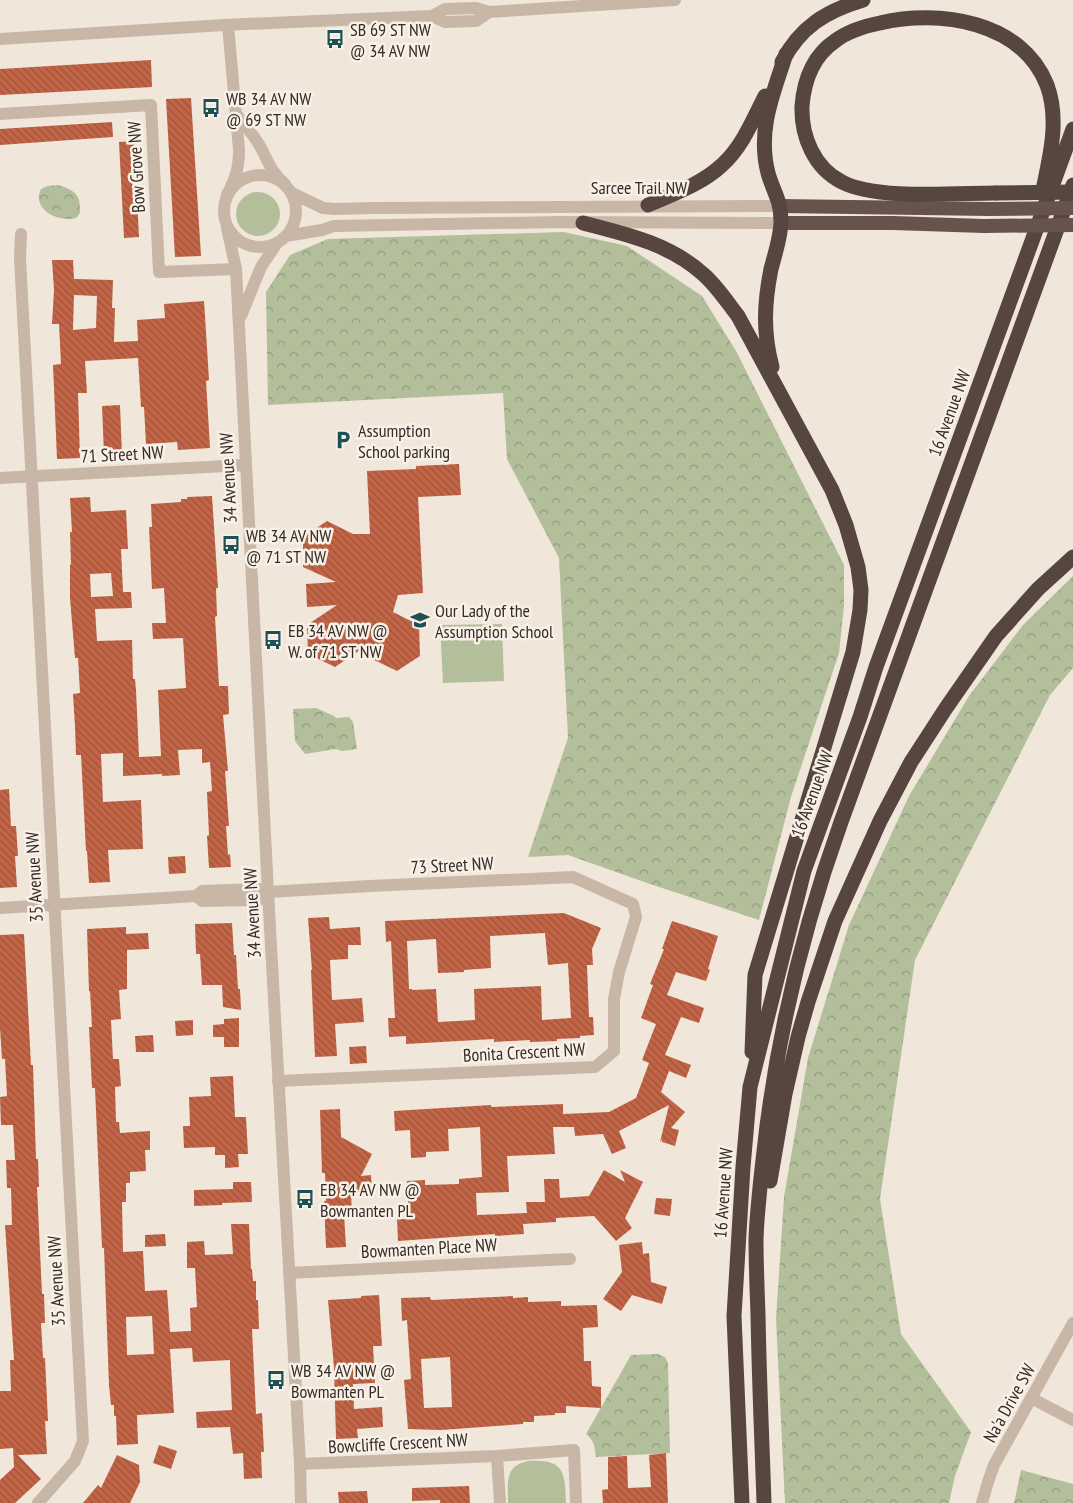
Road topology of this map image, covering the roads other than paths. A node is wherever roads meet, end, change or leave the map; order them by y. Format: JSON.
{"nodes":[{"id":1,"x":675,"y":0,"type":"edge"},
{"id":2,"x":863,"y":0,"type":"edge"},
{"id":3,"x":228,"y":25,"type":"junction"},
{"id":4,"x":0,"y":39,"type":"edge"},
{"id":5,"x":786,"y":54,"type":"junction"},
{"id":6,"x":0,"y":114,"type":"edge"},
{"id":7,"x":237,"y":115,"type":"junction"},
{"id":8,"x":1073,"y":129,"type":"edge"},
{"id":9,"x":1073,"y":185,"type":"edge"},
{"id":10,"x":288,"y":189,"type":"junction"},
{"id":11,"x":1073,"y":192,"type":"edge"},
{"id":12,"x":227,"y":195,"type":"junction"},
{"id":13,"x":1073,"y":198,"type":"edge"},
{"id":14,"x":648,"y":205,"type":"junction"},
{"id":15,"x":780,"y":206,"type":"junction"},
{"id":16,"x":1073,"y":208,"type":"edge"},
{"id":17,"x":583,"y":223,"type":"junction"},
{"id":18,"x":781,"y":223,"type":"junction"},
{"id":19,"x":1073,"y":225,"type":"edge"},
{"id":20,"x":227,"y":228,"type":"junction"},
{"id":21,"x":21,"y":234,"type":"dead end"},
{"id":22,"x":282,"y":240,"type":"junction"},
{"id":23,"x":1051,"y":244,"type":"junction"},
{"id":24,"x":1030,"y":246,"type":"junction"},
{"id":25,"x":236,"y":269,"type":"junction"},
{"id":26,"x":239,"y":320,"type":"junction"},
{"id":27,"x":804,"y":438,"type":"junction"},
{"id":28,"x":245,"y":465,"type":"junction"},
{"id":29,"x":31,"y":476,"type":"junction"},
{"id":30,"x":0,"y":478,"type":"edge"},
{"id":31,"x":1073,"y":557,"type":"edge"},
{"id":32,"x":268,"y":892,"type":"junction"},
{"id":33,"x":632,"y":904,"type":"joint"},
{"id":34,"x":53,"y":905,"type":"junction"},
{"id":35,"x":0,"y":908,"type":"edge"},
{"id":36,"x":278,"y":1081,"type":"junction"},
{"id":37,"x":750,"y":1087,"type":"junction"},
{"id":38,"x":570,"y":1259,"type":"dead end"},
{"id":39,"x":289,"y":1273,"type":"junction"},
{"id":40,"x":1073,"y":1323,"type":"edge"},
{"id":41,"x":759,"y":1379,"type":"junction"},
{"id":42,"x":1031,"y":1398,"type":"junction"},
{"id":43,"x":1073,"y":1420,"type":"edge"},
{"id":44,"x":498,"y":1456,"type":"junction"},
{"id":45,"x":300,"y":1464,"type":"junction"},
{"id":46,"x":38,"y":1503,"type":"edge"},
{"id":47,"x":301,"y":1503,"type":"edge"},
{"id":48,"x":500,"y":1503,"type":"edge"},
{"id":49,"x":576,"y":1503,"type":"edge"},
{"id":50,"x":742,"y":1503,"type":"edge"},
{"id":51,"x":764,"y":1503,"type":"edge"},
{"id":52,"x":982,"y":1503,"type":"edge"}],
"edges":[{"from":1,"to":3,"type":"street"},
{"from":2,"to":5,"type":"highway"},
{"from":3,"to":4,"type":"street"},
{"from":3,"to":7,"type":"street"},
{"from":5,"to":14,"type":"highway"},
{"from":5,"to":15,"type":"highway"},
{"from":6,"to":25,"type":"street","name":"Bow Grove NW"},
{"from":7,"to":10,"type":"street"},
{"from":7,"to":12,"type":"street"},
{"from":8,"to":24,"type":"highway","name":"16 Avenue NW"},
{"from":9,"to":23,"type":"highway","name":"16 Avenue NW"},
{"from":10,"to":12,"type":"street"},
{"from":10,"to":14,"type":"street","name":"Sarcee Trail NW"},
{"from":10,"to":22,"type":"street"},
{"from":11,"to":24,"type":"highway","bridge":true},
{"from":12,"to":20,"type":"street"},
{"from":13,"to":23,"type":"highway"},
{"from":14,"to":15,"type":"street","name":"Sarcee Trail NW"},
{"from":15,"to":16,"type":"highway","name":"Sarcee Trail NW","bridge":true},
{"from":15,"to":18,"type":"highway"},
{"from":17,"to":18,"type":"street","name":"Sarcee Trail NW"},
{"from":17,"to":22,"type":"street","name":"Sarcee Trail NW"},
{"from":17,"to":27,"type":"highway"},
{"from":18,"to":19,"type":"highway","name":"Sarcee Trail NW","bridge":true},
{"from":18,"to":27,"type":"highway"},
{"from":20,"to":22,"type":"street"},
{"from":20,"to":25,"type":"street","name":"34 Avenue NW"},
{"from":21,"to":29,"type":"street","name":"35 Avenue NW"},
{"from":22,"to":26,"type":"street","name":"34 Avenue NW"},
{"from":23,"to":41,"type":"highway","name":"16 Avenue NW"},
{"from":24,"to":37,"type":"highway","name":"16 Avenue NW"},
{"from":25,"to":26,"type":"street","name":"34 Avenue NW"},
{"from":26,"to":28,"type":"street","name":"34 Avenue NW"},
{"from":27,"to":37,"type":"highway"},
{"from":28,"to":29,"type":"street","name":"71 Street NW"},
{"from":28,"to":32,"type":"street","name":"34 Avenue NW"},
{"from":29,"to":30,"type":"street","name":"71 Street NW"},
{"from":29,"to":34,"type":"street","name":"35 Avenue NW"},
{"from":31,"to":41,"type":"highway"},
{"from":32,"to":33,"type":"street","name":"73 Street NW"},
{"from":32,"to":34,"type":"street","name":"73 Street NW"},
{"from":32,"to":36,"type":"street","name":"34 Avenue NW"},
{"from":33,"to":36,"type":"street","name":"Bonita Crescent NW"},
{"from":34,"to":35,"type":"street","name":"73 Street NW"},
{"from":34,"to":46,"type":"street","name":"35 Avenue NW"},
{"from":36,"to":39,"type":"street","name":"34 Avenue NW"},
{"from":37,"to":50,"type":"highway","name":"16 Avenue NW"},
{"from":38,"to":39,"type":"street","name":"Bowmanten Place NW"},
{"from":39,"to":45,"type":"street","name":"34 Avenue NW"},
{"from":40,"to":42,"type":"street","name":"Na'a Drive SW"},
{"from":41,"to":51,"type":"highway","name":"16 Avenue NW"},
{"from":42,"to":43,"type":"street"},
{"from":42,"to":52,"type":"street","name":"Na'a Drive SW"},
{"from":44,"to":45,"type":"street","name":"Bowcliffe Crescent NW"},
{"from":44,"to":48,"type":"street"},
{"from":44,"to":49,"type":"street","name":"Bowcliffe Crescent NW"},
{"from":45,"to":47,"type":"street","name":"34 Avenue NW"}]}
